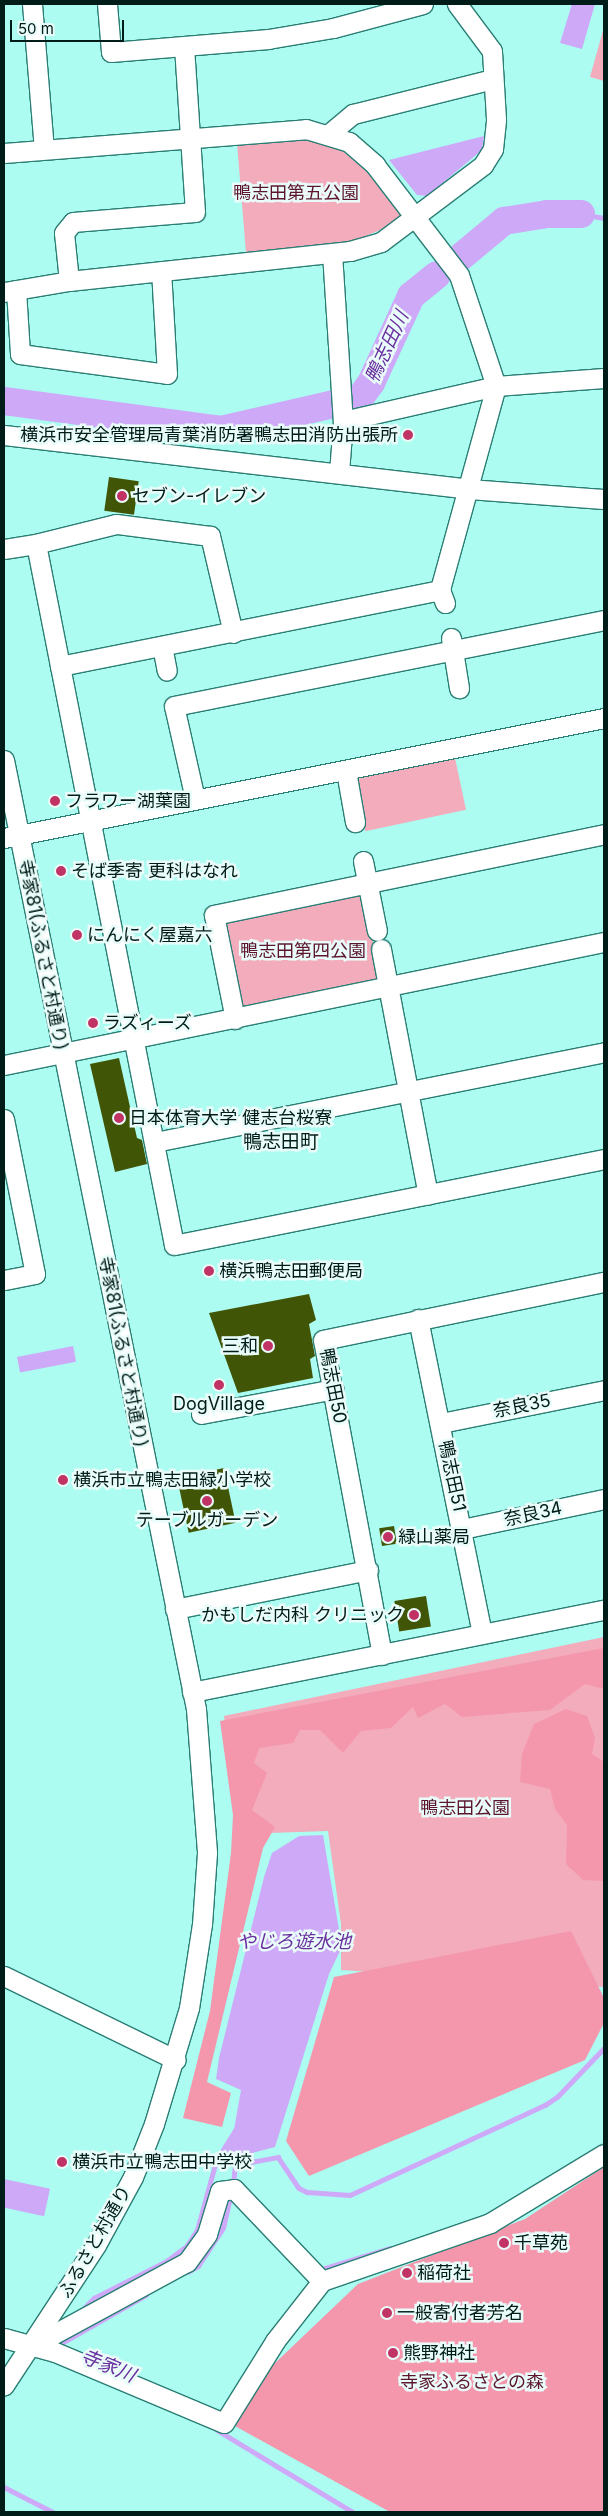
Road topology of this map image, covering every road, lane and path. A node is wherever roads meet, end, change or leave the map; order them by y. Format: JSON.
{"nodes":[{"id":1,"x":32,"y":4,"type":"edge"},
{"id":2,"x":107,"y":4,"type":"edge"},
{"id":3,"x":424,"y":4,"type":"edge"},
{"id":4,"x":457,"y":4,"type":"edge"},
{"id":5,"x":184,"y":46,"type":"junction"},
{"id":6,"x":492,"y":79,"type":"junction"},
{"id":7,"x":330,"y":133,"type":"junction"},
{"id":8,"x":192,"y":136,"type":"junction"},
{"id":9,"x":44,"y":149,"type":"junction"},
{"id":10,"x":4,"y":153,"type":"edge"},
{"id":11,"x":418,"y":217,"type":"junction"},
{"id":12,"x":332,"y":252,"type":"junction"},
{"id":13,"x":161,"y":271,"type":"junction"},
{"id":14,"x":69,"y":281,"type":"junction"},
{"id":15,"x":10,"y":291,"type":"edge"},
{"id":16,"x":604,"y":378,"type":"edge"},
{"id":17,"x":496,"y":386,"type":"junction"},
{"id":18,"x":342,"y":408,"type":"junction"},
{"id":19,"x":4,"y":435,"type":"edge"},
{"id":20,"x":339,"y":473,"type":"junction"},
{"id":21,"x":468,"y":489,"type":"junction"},
{"id":22,"x":604,"y":499,"type":"edge"},
{"id":23,"x":36,"y":544,"type":"junction"},
{"id":24,"x":4,"y":550,"type":"edge"},
{"id":25,"x":604,"y":620,"type":"edge"},
{"id":26,"x":233,"y":633,"type":"junction"},
{"id":27,"x":452,"y":643,"type":"junction"},
{"id":28,"x":162,"y":646,"type":"junction"},
{"id":29,"x":60,"y":666,"type":"junction"},
{"id":30,"x":167,"y":671,"type":"dead end"},
{"id":31,"x":459,"y":688,"type":"dead end"},
{"id":32,"x":604,"y":718,"type":"edge"},
{"id":33,"x":4,"y":760,"type":"edge"},
{"id":34,"x":346,"y":771,"type":"junction"},
{"id":35,"x":195,"y":800,"type":"junction"},
{"id":36,"x":89,"y":820,"type":"junction"},
{"id":37,"x":355,"y":822,"type":"dead end"},
{"id":38,"x":604,"y":834,"type":"edge"},
{"id":39,"x":11,"y":836,"type":"edge"},
{"id":40,"x":363,"y":861,"type":"dead end"},
{"id":41,"x":367,"y":883,"type":"junction"},
{"id":42,"x":604,"y":942,"type":"edge"},
{"id":43,"x":388,"y":988,"type":"junction"},
{"id":44,"x":235,"y":1019,"type":"junction"},
{"id":45,"x":133,"y":1038,"type":"junction"},
{"id":46,"x":63,"y":1052,"type":"junction"},
{"id":47,"x":604,"y":1052,"type":"edge"},
{"id":48,"x":4,"y":1064,"type":"edge"},
{"id":49,"x":408,"y":1092,"type":"junction"},
{"id":50,"x":4,"y":1119,"type":"edge"},
{"id":51,"x":155,"y":1142,"type":"junction"},
{"id":52,"x":604,"y":1159,"type":"edge"},
{"id":53,"x":8,"y":1173,"type":"edge"},
{"id":54,"x":428,"y":1196,"type":"junction"},
{"id":55,"x":4,"y":1280,"type":"edge"},
{"id":56,"x":604,"y":1282,"type":"edge"},
{"id":57,"x":418,"y":1319,"type":"junction"},
{"id":58,"x":334,"y":1389,"type":"junction"},
{"id":59,"x":604,"y":1390,"type":"edge"},
{"id":60,"x":201,"y":1414,"type":"dead end"},
{"id":61,"x":440,"y":1423,"type":"junction"},
{"id":62,"x":604,"y":1499,"type":"edge"},
{"id":63,"x":462,"y":1529,"type":"junction"},
{"id":64,"x":368,"y":1570,"type":"junction"},
{"id":65,"x":175,"y":1609,"type":"junction"},
{"id":66,"x":604,"y":1610,"type":"edge"},
{"id":67,"x":482,"y":1634,"type":"junction"},
{"id":68,"x":382,"y":1654,"type":"junction"},
{"id":69,"x":192,"y":1692,"type":"junction"},
{"id":70,"x":4,"y":1976,"type":"edge"},
{"id":71,"x":189,"y":2008,"type":"joint"},
{"id":72,"x":176,"y":2060,"type":"junction"},
{"id":73,"x":604,"y":2154,"type":"edge"},
{"id":74,"x":322,"y":2281,"type":"junction"},
{"id":75,"x":4,"y":2338,"type":"edge"},
{"id":76,"x":32,"y":2346,"type":"junction"},
{"id":77,"x":4,"y":2385,"type":"edge"}],
"edges":[{"from":1,"to":9,"type":"street"},
{"from":2,"to":5,"type":"street"},
{"from":3,"to":5,"type":"street"},
{"from":4,"to":6,"type":"street"},
{"from":5,"to":8,"type":"street"},
{"from":6,"to":7,"type":"street"},
{"from":6,"to":11,"type":"street"},
{"from":7,"to":8,"type":"street"},
{"from":7,"to":11,"type":"street"},
{"from":8,"to":9,"type":"street"},
{"from":8,"to":14,"type":"street"},
{"from":9,"to":10,"type":"street"},
{"from":11,"to":12,"type":"street"},
{"from":11,"to":17,"type":"street"},
{"from":12,"to":13,"type":"street"},
{"from":12,"to":18,"type":"street"},
{"from":13,"to":14,"type":"street"},
{"from":13,"to":15,"type":"street"},
{"from":14,"to":15,"type":"street"},
{"from":16,"to":17,"type":"street"},
{"from":17,"to":18,"type":"street"},
{"from":17,"to":21,"type":"street"},
{"from":18,"to":20,"type":"street"},
{"from":19,"to":20,"type":"street"},
{"from":20,"to":21,"type":"street"},
{"from":21,"to":22,"type":"street"},
{"from":21,"to":26,"type":"street"},
{"from":23,"to":24,"type":"street"},
{"from":23,"to":26,"type":"street"},
{"from":23,"to":29,"type":"street"},
{"from":25,"to":27,"type":"street"},
{"from":26,"to":28,"type":"street"},
{"from":27,"to":31,"type":"street"},
{"from":27,"to":35,"type":"street"},
{"from":28,"to":29,"type":"street"},
{"from":28,"to":30,"type":"street"},
{"from":29,"to":36,"type":"street"},
{"from":32,"to":34,"type":"street"},
{"from":33,"to":39,"type":"street","name":"寺家81(ふるさと村通り)"},
{"from":34,"to":35,"type":"street"},
{"from":34,"to":37,"type":"street"},
{"from":35,"to":36,"type":"street"},
{"from":36,"to":39,"type":"street"},
{"from":36,"to":45,"type":"street"},
{"from":38,"to":41,"type":"street"},
{"from":39,"to":46,"type":"street","name":"寺家81(ふるさと村通り)"},
{"from":40,"to":41,"type":"street"},
{"from":41,"to":43,"type":"street"},
{"from":41,"to":44,"type":"street"},
{"from":42,"to":43,"type":"street"},
{"from":43,"to":44,"type":"street"},
{"from":43,"to":49,"type":"street"},
{"from":44,"to":45,"type":"street"},
{"from":45,"to":46,"type":"street"},
{"from":45,"to":51,"type":"street"},
{"from":46,"to":48,"type":"street"},
{"from":46,"to":65,"type":"street","name":"寺家81(ふるさと村通り)"},
{"from":47,"to":49,"type":"street"},
{"from":49,"to":51,"type":"street"},
{"from":49,"to":54,"type":"street"},
{"from":50,"to":53,"type":"street"},
{"from":51,"to":54,"type":"street"},
{"from":52,"to":54,"type":"street"},
{"from":53,"to":55,"type":"street"},
{"from":56,"to":57,"type":"street","name":"鴨志田50"},
{"from":57,"to":58,"type":"street","name":"鴨志田50"},
{"from":57,"to":61,"type":"street","name":"鴨志田51"},
{"from":58,"to":60,"type":"street"},
{"from":58,"to":64,"type":"street","name":"鴨志田50"},
{"from":59,"to":61,"type":"street","name":"奈良35"},
{"from":61,"to":63,"type":"street","name":"鴨志田51"},
{"from":62,"to":63,"type":"street","name":"奈良34"},
{"from":63,"to":67,"type":"street","name":"鴨志田51"},
{"from":64,"to":65,"type":"street"},
{"from":64,"to":68,"type":"street","name":"鴨志田50"},
{"from":65,"to":69,"type":"street","name":"寺家81(ふるさと村通り)"},
{"from":66,"to":67,"type":"street"},
{"from":67,"to":68,"type":"street"},
{"from":68,"to":69,"type":"street"},
{"from":69,"to":71,"type":"street","name":"寺家81(ふるさと村通り)"},
{"from":70,"to":72,"type":"street"},
{"from":71,"to":72,"type":"street","name":"ふるさと村通り"},
{"from":72,"to":76,"type":"street","name":"ふるさと村通り"},
{"from":73,"to":74,"type":"street"},
{"from":74,"to":76,"type":"street"},
{"from":74,"to":76,"type":"street"},
{"from":75,"to":76,"type":"street"},
{"from":76,"to":77,"type":"street","name":"ふるさと村通り"}]}
